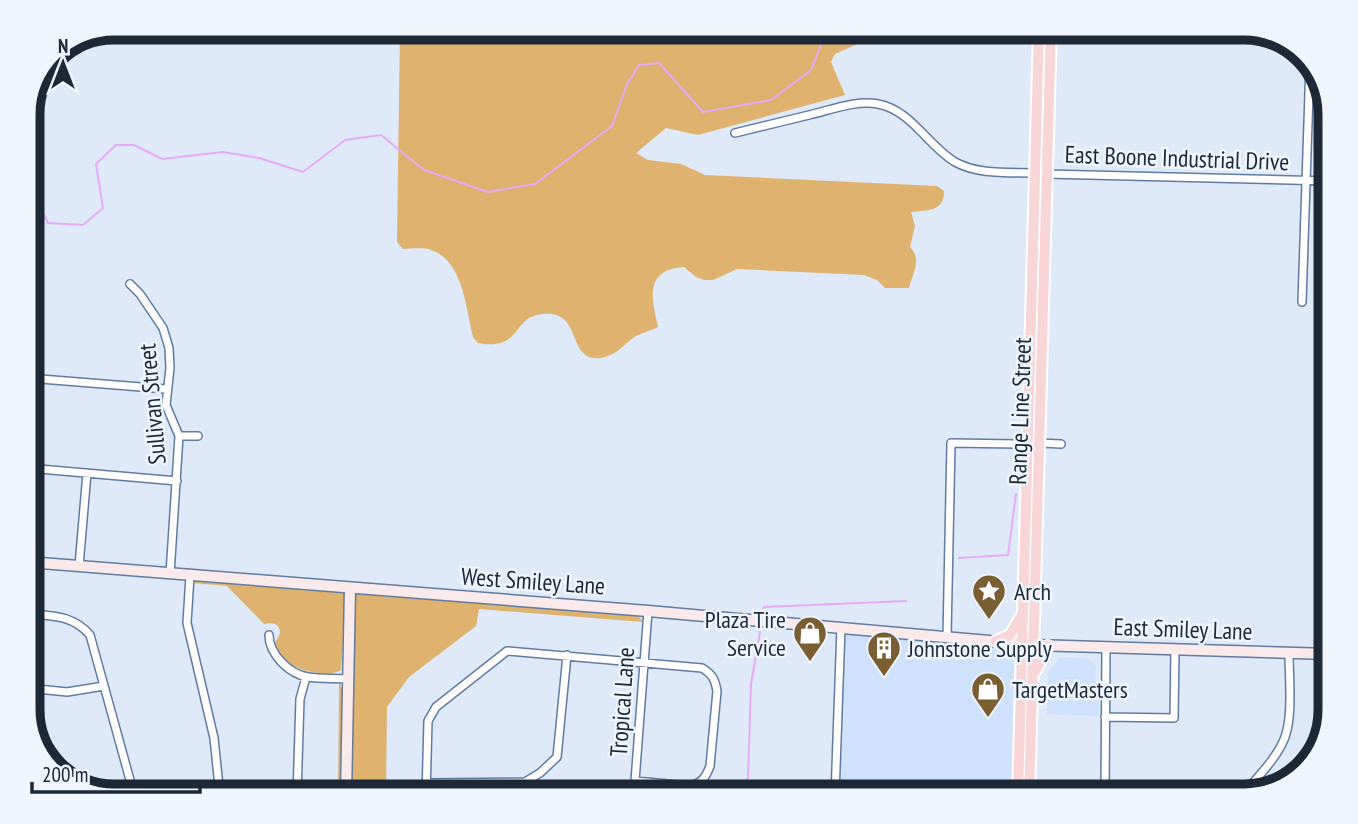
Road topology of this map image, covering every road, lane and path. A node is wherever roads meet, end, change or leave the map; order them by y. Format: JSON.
{"nodes":[{"id":1,"x":1039,"y":40,"type":"edge"},
{"id":2,"x":1051,"y":40,"type":"edge"},
{"id":3,"x":1309,"y":80,"type":"edge"},
{"id":4,"x":1036,"y":119,"type":"junction"},
{"id":5,"x":735,"y":133,"type":"dead end"},
{"id":6,"x":1035,"y":173,"type":"junction"},
{"id":7,"x":1047,"y":174,"type":"junction"},
{"id":8,"x":1306,"y":181,"type":"junction"},
{"id":9,"x":1318,"y":181,"type":"edge"},
{"id":10,"x":1046,"y":212,"type":"junction"},
{"id":11,"x":130,"y":284,"type":"dead end"},
{"id":12,"x":1302,"y":302,"type":"dead end"},
{"id":13,"x":40,"y":379,"type":"edge"},
{"id":14,"x":166,"y":388,"type":"junction"},
{"id":15,"x":1029,"y":394,"type":"junction"},
{"id":16,"x":179,"y":436,"type":"junction"},
{"id":17,"x":198,"y":436,"type":"dead end"},
{"id":18,"x":1040,"y":443,"type":"junction"},
{"id":19,"x":1027,"y":444,"type":"junction"},
{"id":20,"x":1061,"y":444,"type":"dead end"},
{"id":21,"x":40,"y":469,"type":"edge"},
{"id":22,"x":87,"y":473,"type":"junction"},
{"id":23,"x":177,"y":481,"type":"junction"},
{"id":24,"x":1039,"y":488,"type":"junction"},
{"id":25,"x":40,"y":563,"type":"edge"},
{"id":26,"x":79,"y":566,"type":"junction"},
{"id":27,"x":170,"y":574,"type":"junction"},
{"id":28,"x":190,"y":576,"type":"junction"},
{"id":29,"x":350,"y":588,"type":"junction"},
{"id":30,"x":648,"y":611,"type":"junction"},
{"id":31,"x":1024,"y":613,"type":"junction"},
{"id":32,"x":40,"y":615,"type":"edge"},
{"id":33,"x":841,"y":627,"type":"junction"},
{"id":34,"x":269,"y":635,"type":"dead end"},
{"id":35,"x":947,"y":636,"type":"junction"},
{"id":36,"x":996,"y":641,"type":"junction"},
{"id":37,"x":1029,"y":645,"type":"junction"},
{"id":38,"x":1048,"y":646,"type":"junction"},
{"id":39,"x":1106,"y":648,"type":"junction"},
{"id":40,"x":1175,"y":650,"type":"junction"},
{"id":41,"x":1289,"y":653,"type":"junction"},
{"id":42,"x":1318,"y":654,"type":"edge"},
{"id":43,"x":567,"y":655,"type":"junction"},
{"id":44,"x":643,"y":662,"type":"junction"},
{"id":45,"x":1034,"y":676,"type":"junction"},
{"id":46,"x":306,"y":677,"type":"junction"},
{"id":47,"x":348,"y":679,"type":"junction"},
{"id":48,"x":104,"y":686,"type":"junction"},
{"id":49,"x":40,"y":689,"type":"edge"},
{"id":50,"x":1105,"y":718,"type":"junction"},
{"id":51,"x":635,"y":782,"type":"joint"},
{"id":52,"x":426,"y":783,"type":"joint"},
{"id":53,"x":1253,"y":783,"type":"edge"},
{"id":54,"x":130,"y":784,"type":"edge"},
{"id":55,"x":219,"y":784,"type":"edge"},
{"id":56,"x":297,"y":784,"type":"edge"},
{"id":57,"x":346,"y":784,"type":"edge"},
{"id":58,"x":662,"y":784,"type":"edge"},
{"id":59,"x":698,"y":784,"type":"edge"},
{"id":60,"x":835,"y":784,"type":"edge"},
{"id":61,"x":1019,"y":784,"type":"edge"},
{"id":62,"x":1030,"y":784,"type":"edge"},
{"id":63,"x":1105,"y":784,"type":"edge"}],
"edges":[{"from":1,"to":4,"type":"main road","name":"Range Line Street"},
{"from":2,"to":7,"type":"main road","name":"Range Line Street"},
{"from":3,"to":8,"type":"street"},
{"from":4,"to":6,"type":"main road","name":"Range Line Street"},
{"from":4,"to":7,"type":"main road"},
{"from":5,"to":6,"type":"street"},
{"from":6,"to":10,"type":"main road"},
{"from":6,"to":15,"type":"main road","name":"Range Line Street"},
{"from":7,"to":8,"type":"street","name":"East Boone Industrial Drive"},
{"from":7,"to":10,"type":"main road","name":"Range Line Street"},
{"from":8,"to":9,"type":"street","name":"East Boone Industrial Drive"},
{"from":8,"to":12,"type":"street"},
{"from":10,"to":18,"type":"main road","name":"Range Line Street"},
{"from":11,"to":14,"type":"street","name":"Sullivan Street"},
{"from":13,"to":14,"type":"street"},
{"from":14,"to":16,"type":"street","name":"Sullivan Street"},
{"from":15,"to":18,"type":"main road"},
{"from":15,"to":19,"type":"main road","name":"Range Line Street"},
{"from":16,"to":17,"type":"street"},
{"from":16,"to":23,"type":"street","name":"Sullivan Street"},
{"from":18,"to":20,"type":"street"},
{"from":18,"to":24,"type":"main road","name":"Range Line Street"},
{"from":19,"to":24,"type":"main road"},
{"from":19,"to":31,"type":"main road","name":"Range Line Street"},
{"from":19,"to":35,"type":"street"},
{"from":21,"to":22,"type":"street"},
{"from":22,"to":23,"type":"street"},
{"from":22,"to":26,"type":"street"},
{"from":23,"to":27,"type":"street","name":"Sullivan Street"},
{"from":24,"to":37,"type":"main road","name":"Range Line Street"},
{"from":25,"to":26,"type":"street","name":"West Smiley Lane"},
{"from":26,"to":27,"type":"street","name":"West Smiley Lane"},
{"from":27,"to":28,"type":"street","name":"West Smiley Lane"},
{"from":28,"to":29,"type":"street","name":"West Smiley Lane"},
{"from":28,"to":55,"type":"street"},
{"from":29,"to":30,"type":"street","name":"West Smiley Lane"},
{"from":29,"to":47,"type":"street"},
{"from":30,"to":33,"type":"street","name":"West Smiley Lane"},
{"from":30,"to":44,"type":"street","name":"Tropical Lane"},
{"from":31,"to":36,"type":"main road"},
{"from":31,"to":37,"type":"main road","name":"Range Line Street"},
{"from":32,"to":48,"type":"street"},
{"from":33,"to":35,"type":"street","name":"West Smiley Lane"},
{"from":33,"to":60,"type":"street"},
{"from":34,"to":46,"type":"street"},
{"from":35,"to":36,"type":"street","name":"West Smiley Lane"},
{"from":36,"to":37,"type":"street","name":"West Smiley Lane"},
{"from":37,"to":38,"type":"street","name":"East Smiley Lane"},
{"from":37,"to":45,"type":"main road","name":"Range Line Street"},
{"from":37,"to":61,"type":"main road","name":"Range Line Street"},
{"from":38,"to":39,"type":"street","name":"East Smiley Lane"},
{"from":38,"to":45,"type":"main road"},
{"from":39,"to":40,"type":"street","name":"East Smiley Lane"},
{"from":39,"to":50,"type":"street"},
{"from":40,"to":41,"type":"street","name":"East Smiley Lane"},
{"from":40,"to":50,"type":"street"},
{"from":41,"to":42,"type":"street","name":"East Smiley Lane"},
{"from":41,"to":53,"type":"street"},
{"from":43,"to":44,"type":"street"},
{"from":43,"to":52,"type":"street"},
{"from":43,"to":52,"type":"street"},
{"from":44,"to":51,"type":"street","name":"Tropical Lane"},
{"from":44,"to":59,"type":"street"},
{"from":45,"to":62,"type":"main road","name":"Range Line Street"},
{"from":46,"to":47,"type":"street"},
{"from":46,"to":56,"type":"street"},
{"from":47,"to":57,"type":"street"},
{"from":48,"to":49,"type":"street"},
{"from":48,"to":54,"type":"street"},
{"from":50,"to":63,"type":"street"},
{"from":51,"to":58,"type":"street"}]}
